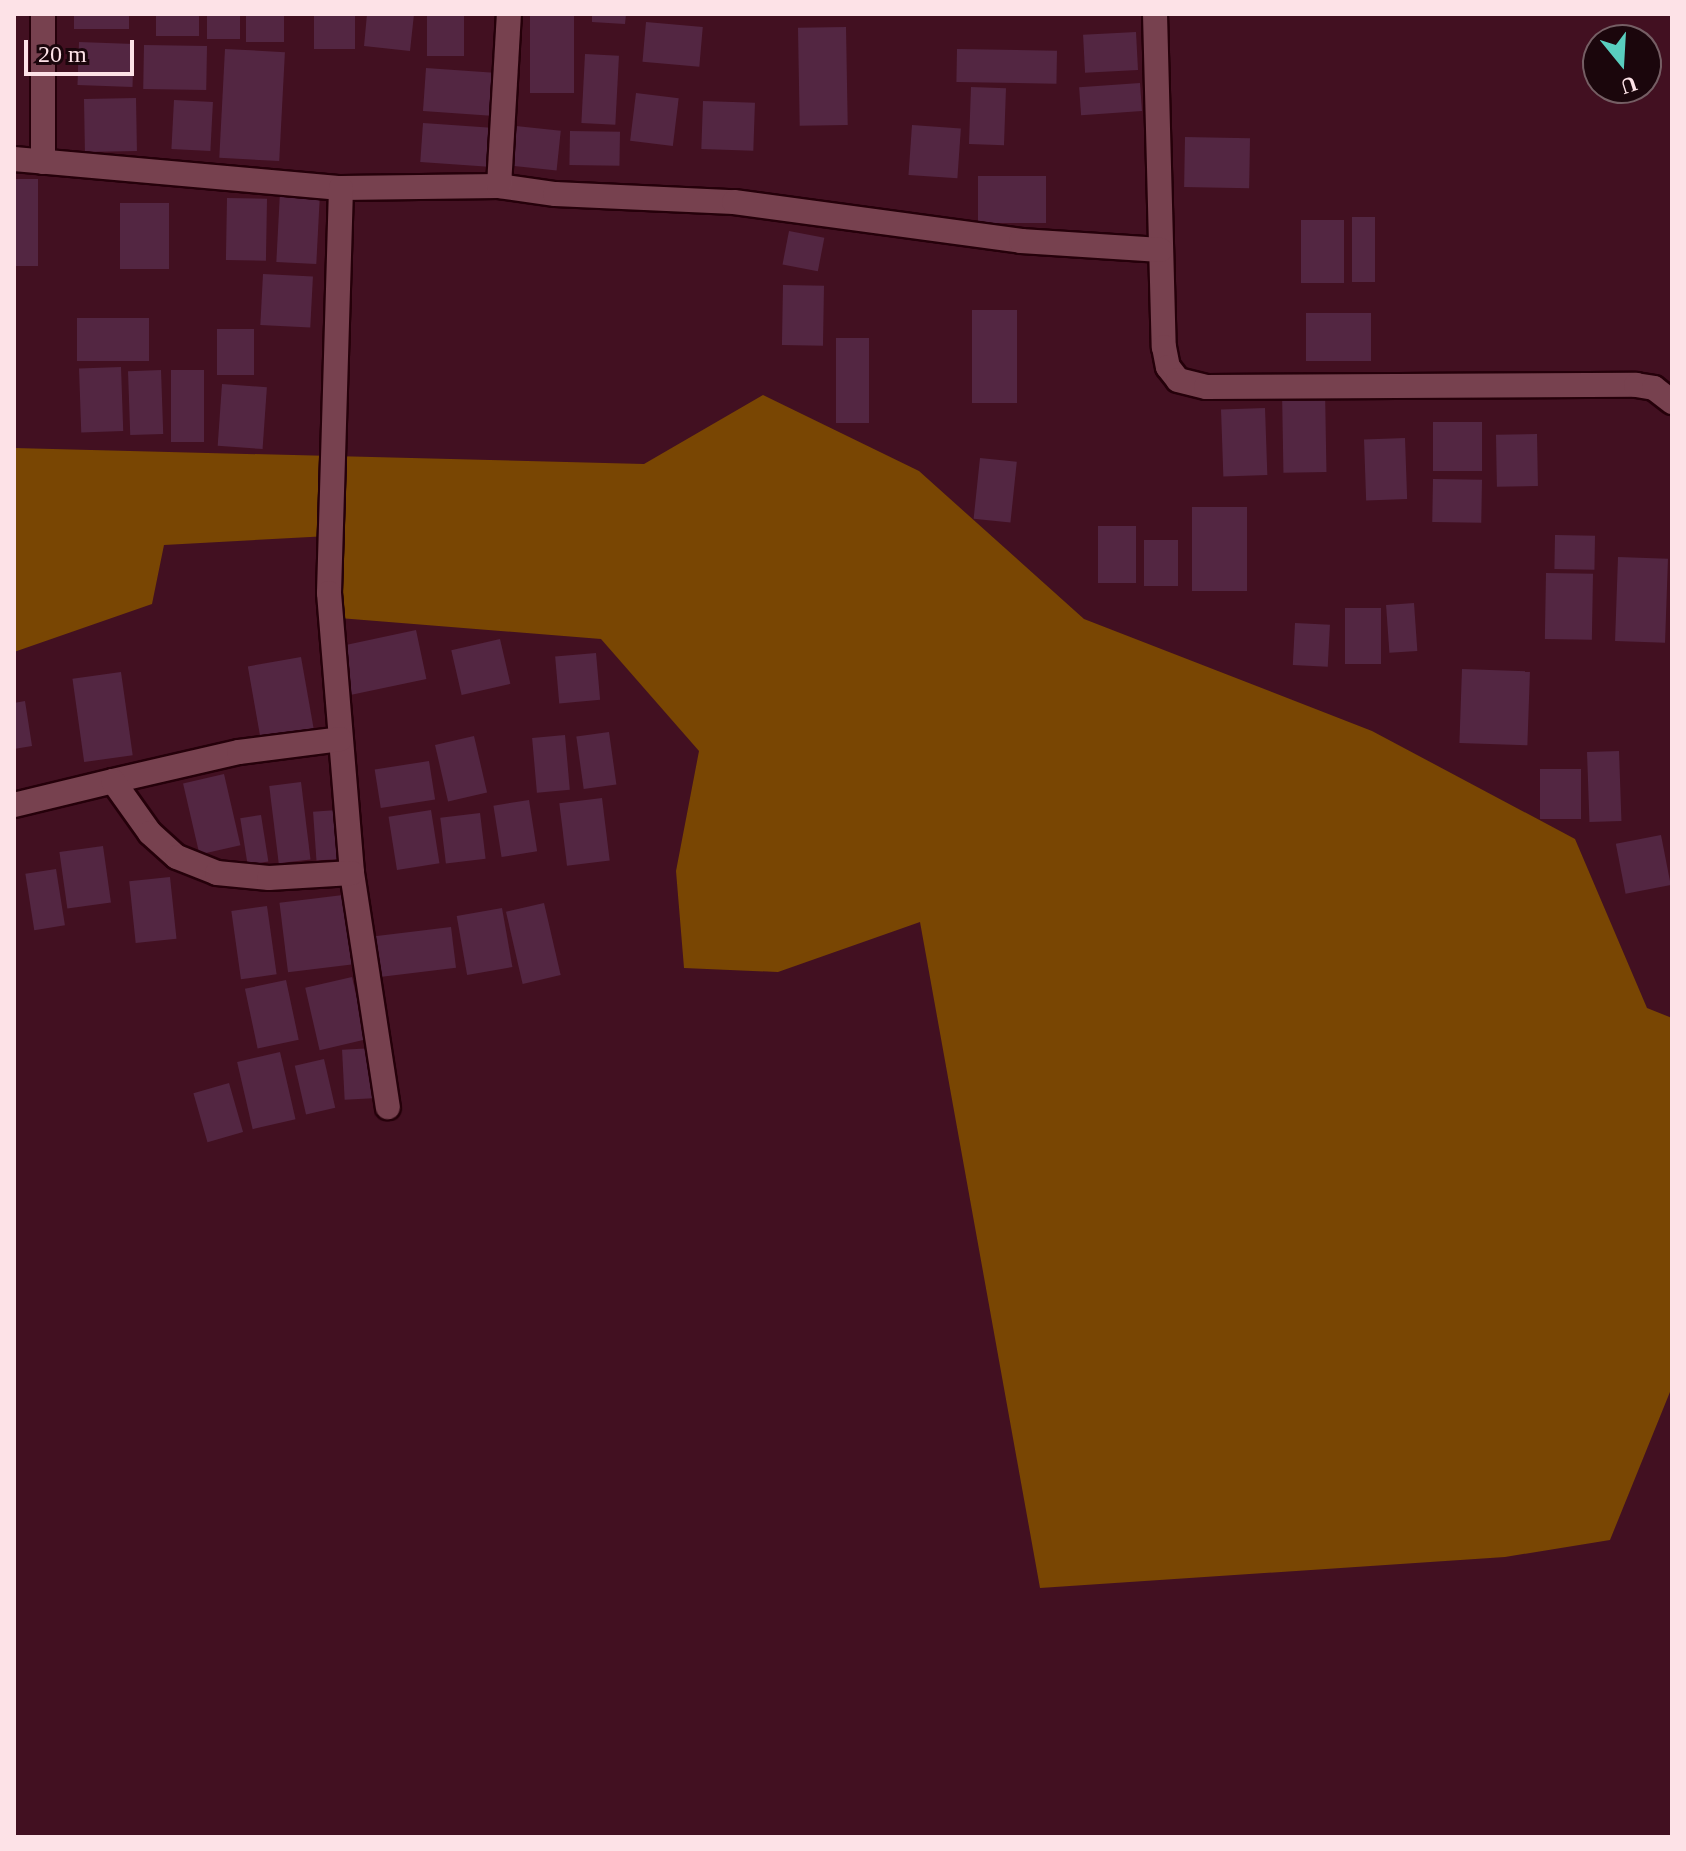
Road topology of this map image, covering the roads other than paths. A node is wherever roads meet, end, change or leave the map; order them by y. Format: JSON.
{"nodes":[{"id":1,"x":43,"y":14,"type":"edge"},
{"id":2,"x":509,"y":14,"type":"edge"},
{"id":3,"x":1155,"y":14,"type":"edge"},
{"id":4,"x":14,"y":159,"type":"edge"},
{"id":5,"x":43,"y":162,"type":"junction"},
{"id":6,"x":499,"y":186,"type":"junction"},
{"id":7,"x":341,"y":188,"type":"junction"},
{"id":8,"x":1161,"y":250,"type":"junction"},
{"id":9,"x":1672,"y":402,"type":"edge"},
{"id":10,"x":340,"y":739,"type":"junction"},
{"id":11,"x":113,"y":781,"type":"junction"},
{"id":12,"x":14,"y":805,"type":"edge"},
{"id":13,"x":352,"y":873,"type":"junction"},
{"id":14,"x":388,"y":1107,"type":"dead end"}],
"edges":[{"from":1,"to":5,"type":"street"},
{"from":2,"to":6,"type":"street"},
{"from":3,"to":8,"type":"street"},
{"from":4,"to":5,"type":"street"},
{"from":5,"to":7,"type":"street"},
{"from":6,"to":7,"type":"street"},
{"from":6,"to":8,"type":"street"},
{"from":7,"to":10,"type":"street"},
{"from":8,"to":9,"type":"street"},
{"from":10,"to":11,"type":"street"},
{"from":10,"to":13,"type":"street"},
{"from":11,"to":12,"type":"street"},
{"from":11,"to":13,"type":"street"},
{"from":13,"to":14,"type":"street"}]}
